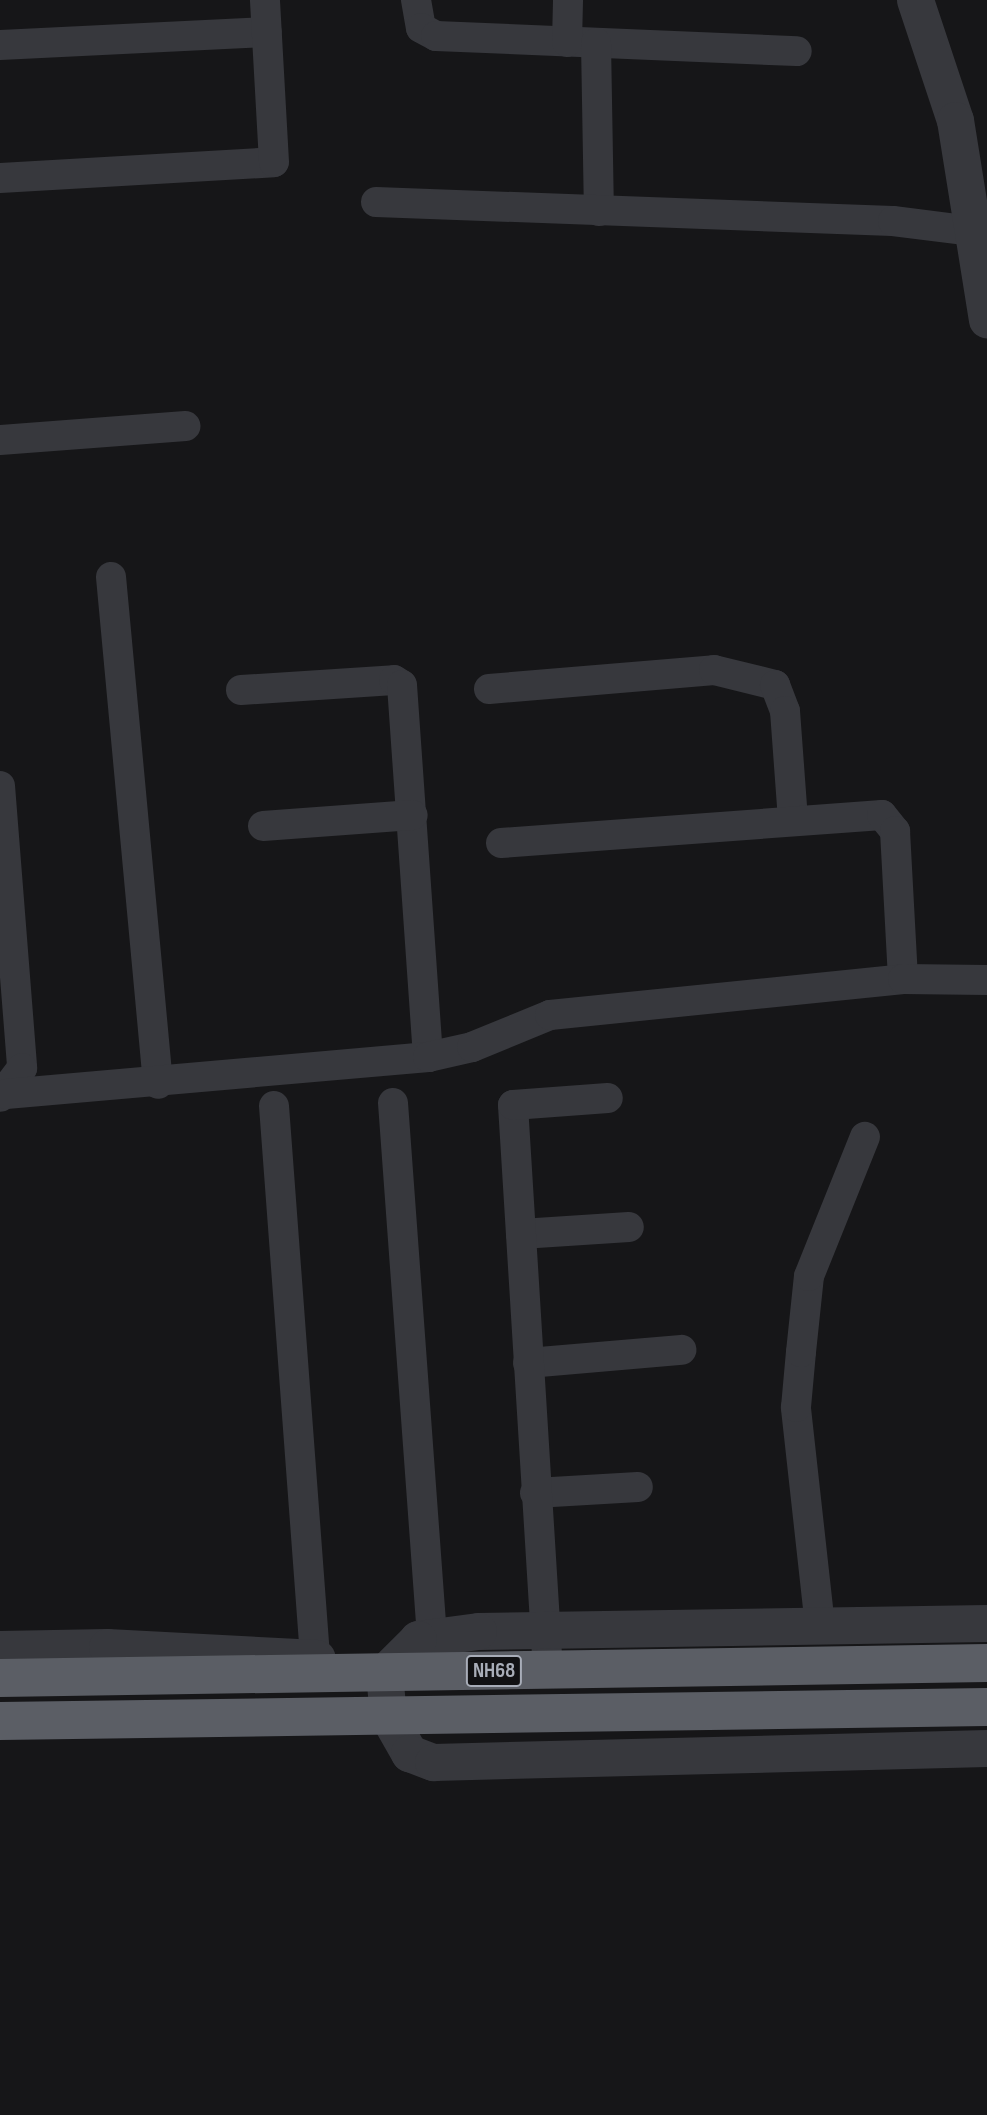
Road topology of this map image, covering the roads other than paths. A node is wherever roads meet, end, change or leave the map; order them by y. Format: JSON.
{"nodes":[{"id":1,"x":265,"y":0,"type":"edge"},
{"id":2,"x":415,"y":0,"type":"edge"},
{"id":3,"x":568,"y":0,"type":"edge"},
{"id":4,"x":915,"y":0,"type":"edge"},
{"id":5,"x":267,"y":32,"type":"junction"},
{"id":6,"x":582,"y":43,"type":"junction"},
{"id":7,"x":0,"y":45,"type":"edge"},
{"id":8,"x":797,"y":51,"type":"dead end"},
{"id":9,"x":0,"y":178,"type":"edge"},
{"id":10,"x":376,"y":202,"type":"dead end"},
{"id":11,"x":599,"y":211,"type":"junction"},
{"id":12,"x":973,"y":231,"type":"junction"},
{"id":13,"x":987,"y":319,"type":"edge"},
{"id":14,"x":185,"y":426,"type":"dead end"},
{"id":15,"x":0,"y":440,"type":"edge"},
{"id":16,"x":111,"y":577,"type":"dead end"},
{"id":17,"x":489,"y":689,"type":"dead end"},
{"id":18,"x":241,"y":690,"type":"dead end"},
{"id":19,"x":0,"y":786,"type":"edge"},
{"id":20,"x":414,"y":815,"type":"junction"},
{"id":21,"x":793,"y":821,"type":"junction"},
{"id":22,"x":263,"y":826,"type":"dead end"},
{"id":23,"x":501,"y":843,"type":"dead end"},
{"id":24,"x":903,"y":979,"type":"junction"},
{"id":25,"x":987,"y":980,"type":"edge"},
{"id":26,"x":428,"y":1057,"type":"junction"},
{"id":27,"x":158,"y":1084,"type":"junction"},
{"id":28,"x":3,"y":1096,"type":"edge"},
{"id":29,"x":608,"y":1098,"type":"dead end"},
{"id":30,"x":393,"y":1102,"type":"dead end"},
{"id":31,"x":274,"y":1106,"type":"dead end"},
{"id":32,"x":865,"y":1137,"type":"dead end"},
{"id":33,"x":628,"y":1227,"type":"dead end"},
{"id":34,"x":521,"y":1234,"type":"junction"},
{"id":35,"x":681,"y":1350,"type":"dead end"},
{"id":36,"x":528,"y":1363,"type":"junction"},
{"id":37,"x":638,"y":1487,"type":"dead end"},
{"id":38,"x":535,"y":1493,"type":"junction"},
{"id":39,"x":987,"y":1623,"type":"edge"},
{"id":40,"x":820,"y":1626,"type":"junction"},
{"id":41,"x":542,"y":1631,"type":"junction"},
{"id":42,"x":432,"y":1637,"type":"junction"},
{"id":43,"x":0,"y":1649,"type":"edge"},
{"id":44,"x":314,"y":1657,"type":"junction"},
{"id":45,"x":987,"y":1664,"type":"edge"},
{"id":46,"x":548,"y":1671,"type":"junction"},
{"id":47,"x":367,"y":1673,"type":"junction"},
{"id":48,"x":0,"y":1678,"type":"edge"},
{"id":49,"x":987,"y":1707,"type":"edge"},
{"id":50,"x":388,"y":1716,"type":"junction"},
{"id":51,"x":0,"y":1721,"type":"edge"},
{"id":52,"x":987,"y":1748,"type":"edge"}],
"edges":[{"from":1,"to":5,"type":"street"},
{"from":2,"to":6,"type":"street"},
{"from":3,"to":6,"type":"street"},
{"from":4,"to":12,"type":"street"},
{"from":5,"to":7,"type":"street"},
{"from":5,"to":9,"type":"street"},
{"from":6,"to":8,"type":"street"},
{"from":6,"to":11,"type":"street"},
{"from":10,"to":11,"type":"street"},
{"from":11,"to":12,"type":"street"},
{"from":12,"to":13,"type":"street"},
{"from":14,"to":15,"type":"street"},
{"from":16,"to":27,"type":"street"},
{"from":17,"to":21,"type":"street"},
{"from":18,"to":20,"type":"street"},
{"from":19,"to":28,"type":"street"},
{"from":20,"to":22,"type":"street"},
{"from":20,"to":26,"type":"street"},
{"from":21,"to":23,"type":"street"},
{"from":21,"to":24,"type":"street"},
{"from":24,"to":25,"type":"street"},
{"from":24,"to":26,"type":"street"},
{"from":26,"to":27,"type":"street"},
{"from":27,"to":28,"type":"street"},
{"from":29,"to":34,"type":"street"},
{"from":30,"to":42,"type":"street"},
{"from":31,"to":44,"type":"street"},
{"from":32,"to":40,"type":"street"},
{"from":33,"to":34,"type":"street"},
{"from":34,"to":36,"type":"street"},
{"from":35,"to":36,"type":"street"},
{"from":36,"to":38,"type":"street"},
{"from":37,"to":38,"type":"street"},
{"from":38,"to":41,"type":"street"},
{"from":39,"to":40,"type":"street"},
{"from":40,"to":41,"type":"street"},
{"from":41,"to":42,"type":"street"},
{"from":41,"to":46,"type":"street"},
{"from":42,"to":47,"type":"street"},
{"from":43,"to":44,"type":"street"},
{"from":44,"to":47,"type":"street"},
{"from":45,"to":46,"type":"highway","number":"NH68"},
{"from":46,"to":47,"type":"highway","number":"NH68"},
{"from":47,"to":48,"type":"highway","number":"NH68"},
{"from":47,"to":50,"type":"street"},
{"from":49,"to":50,"type":"highway","number":"NH68"},
{"from":50,"to":51,"type":"highway","number":"NH68"},
{"from":50,"to":52,"type":"street"}]}
